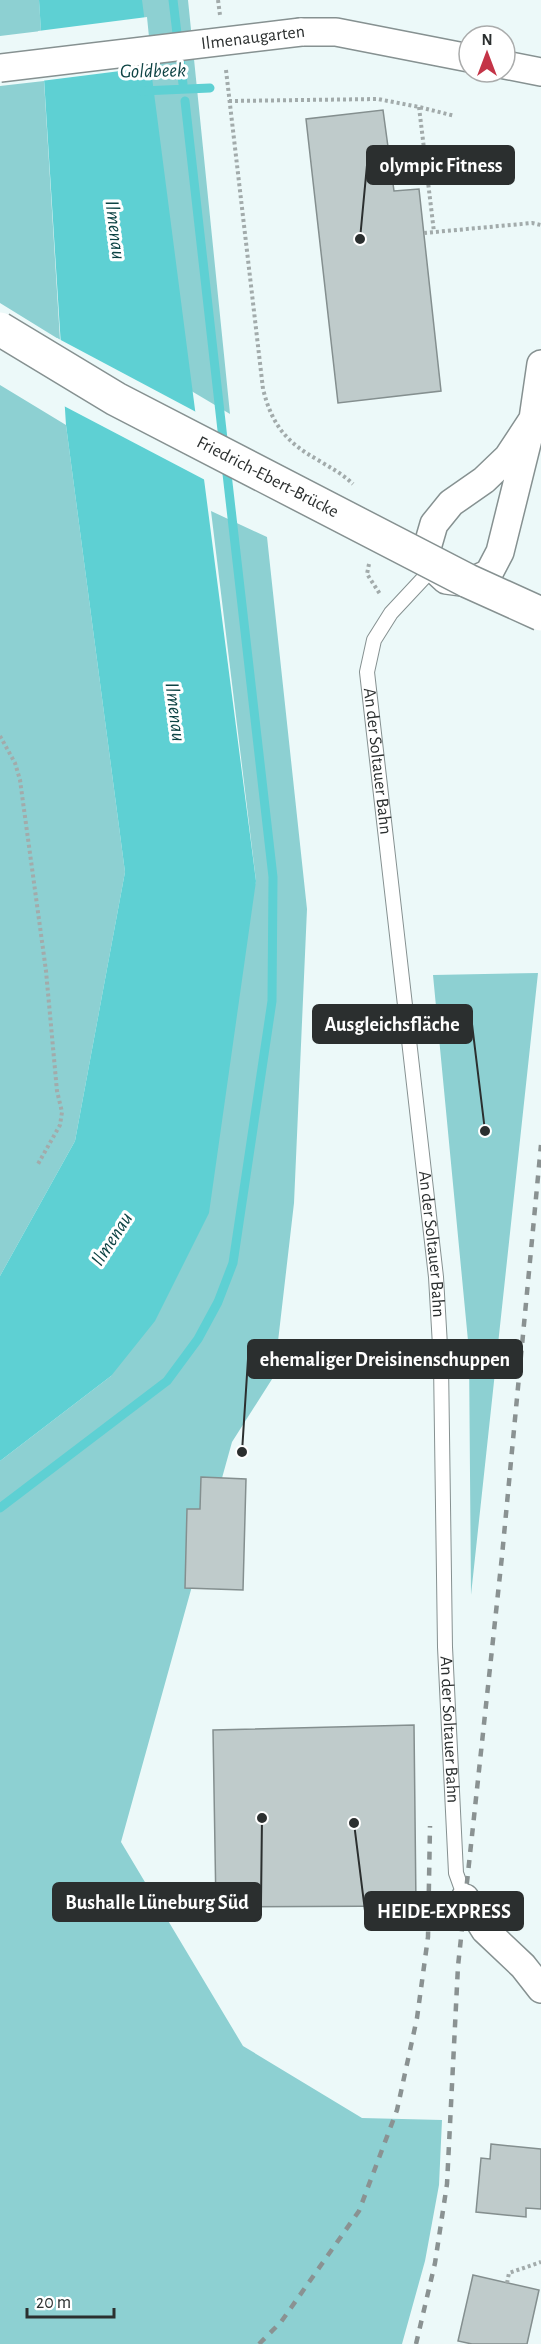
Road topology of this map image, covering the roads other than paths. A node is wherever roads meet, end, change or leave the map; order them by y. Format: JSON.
{"nodes":[{"id":1,"x":457,"y":56,"type":"edge"},
{"id":2,"x":517,"y":67,"type":"edge"},
{"id":3,"x":0,"y":68,"type":"edge"},
{"id":4,"x":541,"y":72,"type":"edge"},
{"id":5,"x":0,"y":329,"type":"edge"},
{"id":6,"x":541,"y":364,"type":"edge"},
{"id":7,"x":533,"y":419,"type":"junction"},
{"id":8,"x":433,"y":568,"type":"junction"},
{"id":9,"x":541,"y":614,"type":"edge"},
{"id":10,"x":465,"y":1898,"type":"joint"},
{"id":11,"x":541,"y":1989,"type":"edge"}],
"edges":[{"from":1,"to":3,"type":"street","name":"Ilmenaugarten","bridge":true},
{"from":2,"to":4,"type":"street"},
{"from":5,"to":9,"type":"main road","name":"Friedrich-Ebert-Brücke","bridge":true},
{"from":6,"to":7,"type":"street"},
{"from":7,"to":8,"type":"street"},
{"from":7,"to":8,"type":"street"},
{"from":8,"to":10,"type":"lane","name":"An der Soltauer Bahn"},
{"from":10,"to":11,"type":"street","name":"An der Soltauer Bahn"}]}
